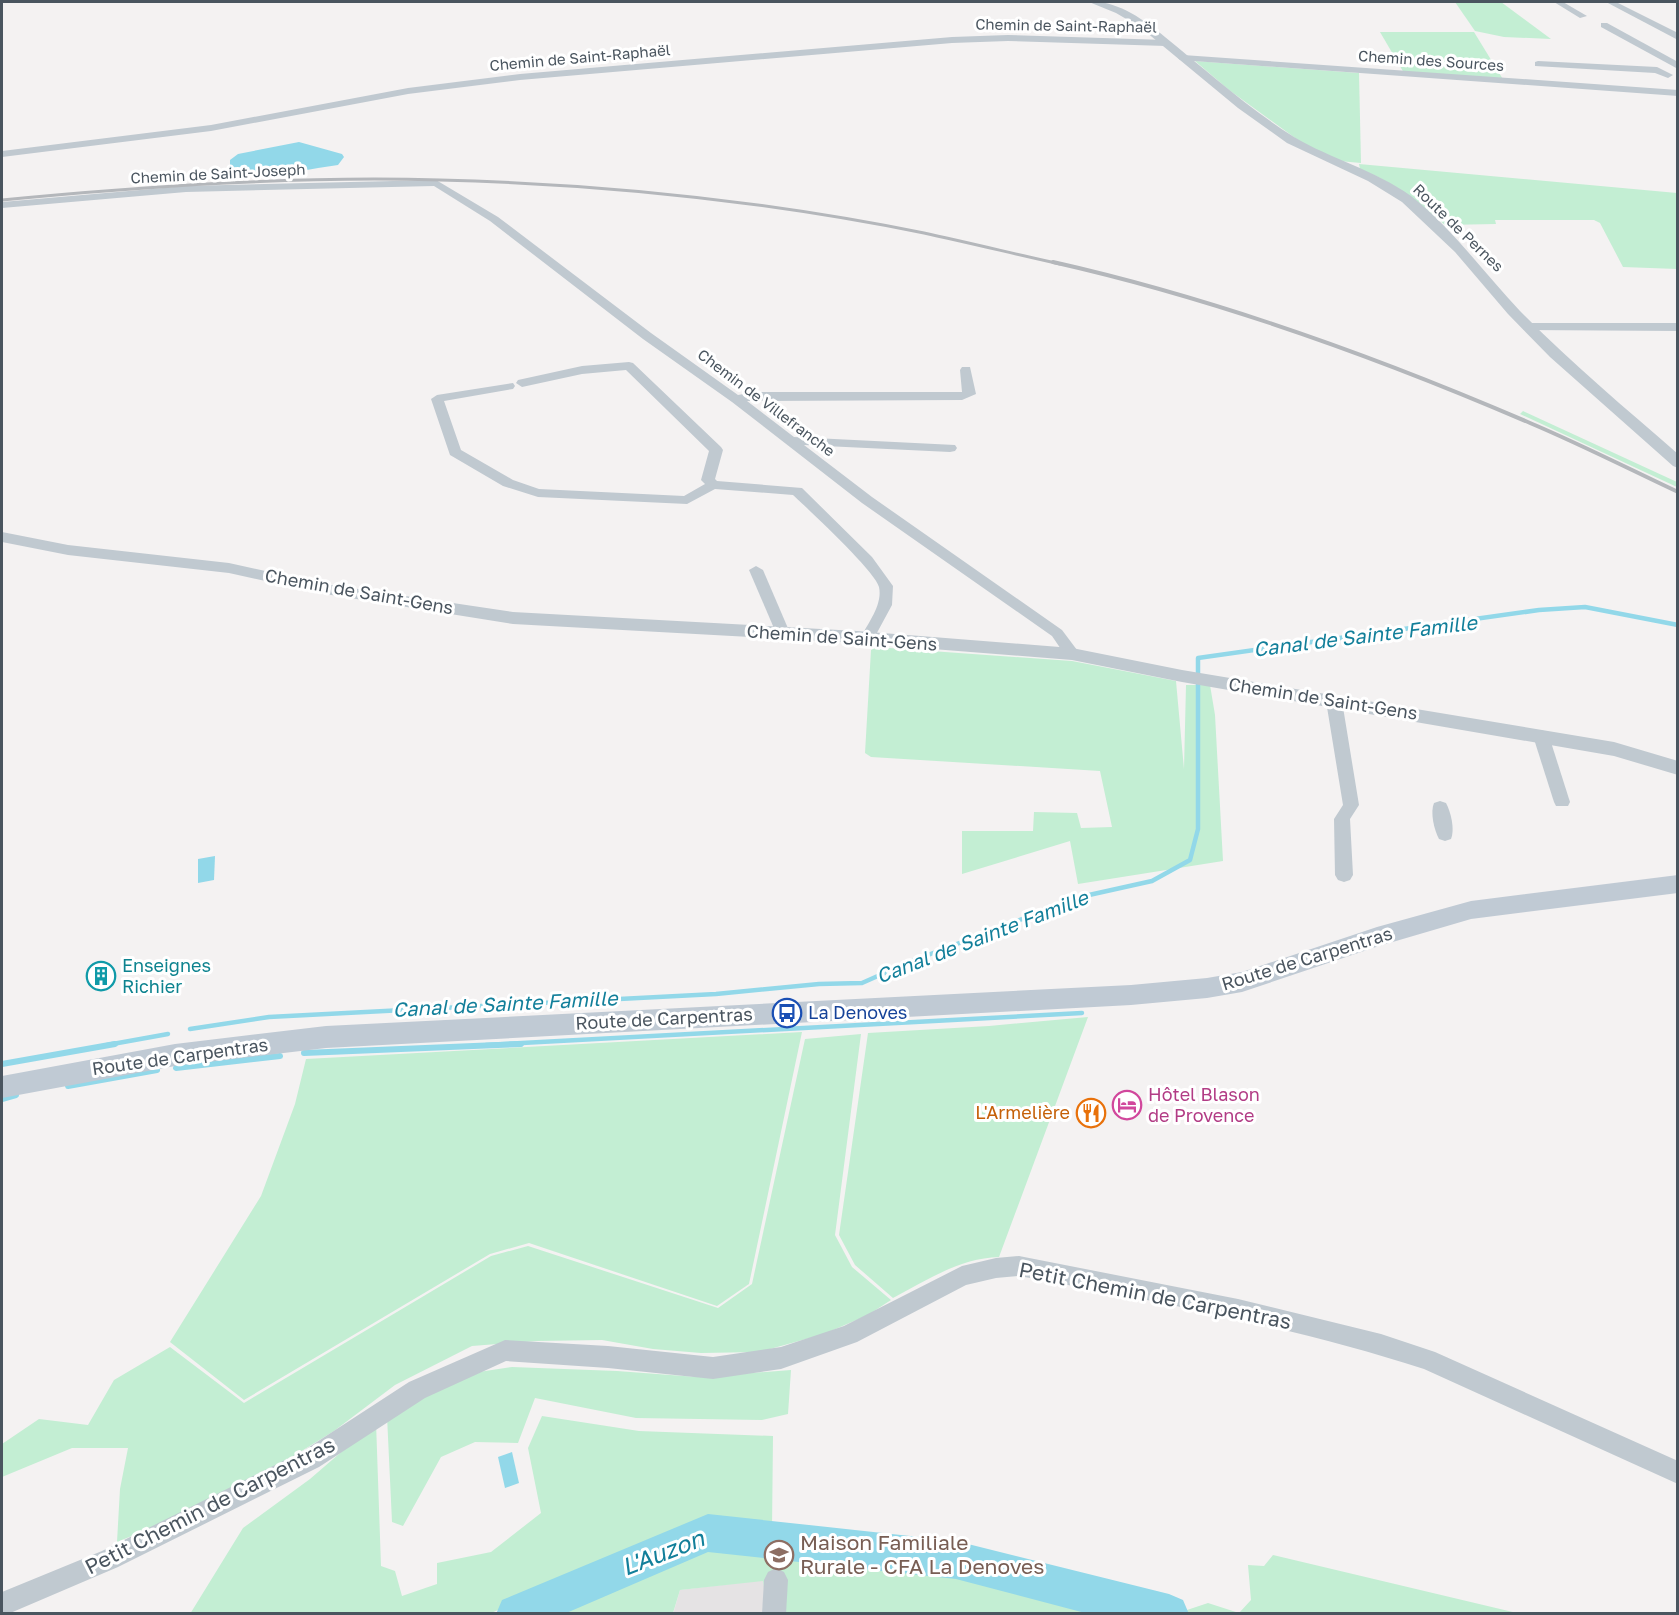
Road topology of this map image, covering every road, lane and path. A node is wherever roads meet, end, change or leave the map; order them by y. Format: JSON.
{"nodes":[{"id":1,"x":1094,"y":2,"type":"edge"},
{"id":2,"x":1558,"y":2,"type":"edge"},
{"id":3,"x":1610,"y":2,"type":"edge"},
{"id":4,"x":1583,"y":16,"type":"dead end"},
{"id":5,"x":1604,"y":25,"type":"dead end"},
{"id":6,"x":1677,"y":37,"type":"edge"},
{"id":7,"x":1166,"y":43,"type":"junction"},
{"id":8,"x":1183,"y":58,"type":"junction"},
{"id":9,"x":1538,"y":64,"type":"dead end"},
{"id":10,"x":1677,"y":66,"type":"edge"},
{"id":11,"x":1672,"y":73,"type":"edge"},
{"id":12,"x":1677,"y":93,"type":"edge"},
{"id":13,"x":2,"y":154,"type":"edge"},
{"id":14,"x":436,"y":183,"type":"joint"},
{"id":15,"x":2,"y":205,"type":"edge"},
{"id":16,"x":1528,"y":327,"type":"junction"},
{"id":17,"x":1677,"y":327,"type":"edge"},
{"id":18,"x":966,"y":370,"type":"dead end"},
{"id":19,"x":736,"y":399,"type":"junction"},
{"id":20,"x":792,"y":441,"type":"junction"},
{"id":21,"x":950,"y":448,"type":"dead end"},
{"id":22,"x":1677,"y":464,"type":"edge"},
{"id":23,"x":713,"y":485,"type":"junction"},
{"id":24,"x":2,"y":537,"type":"edge"},
{"id":25,"x":756,"y":570,"type":"dead end"},
{"id":26,"x":783,"y":633,"type":"junction"},
{"id":27,"x":867,"y":639,"type":"junction"},
{"id":28,"x":1072,"y":654,"type":"junction"},
{"id":29,"x":1334,"y":701,"type":"junction"},
{"id":30,"x":1542,"y":736,"type":"junction"},
{"id":31,"x":1677,"y":768,"type":"edge"},
{"id":32,"x":1562,"y":802,"type":"dead end"},
{"id":33,"x":1440,"y":807,"type":"dead end"},
{"id":34,"x":1445,"y":835,"type":"dead end"},
{"id":35,"x":1344,"y":875,"type":"dead end"},
{"id":36,"x":1677,"y":884,"type":"edge"},
{"id":37,"x":2,"y":1087,"type":"edge"},
{"id":38,"x":1677,"y":1473,"type":"edge"},
{"id":39,"x":776,"y":1580,"type":"dead end"},
{"id":40,"x":2,"y":1604,"type":"edge"},
{"id":41,"x":774,"y":1614,"type":"edge"}],
"edges":[{"from":1,"to":7,"type":"street","name":"Route de Pernes"},
{"from":2,"to":4,"type":"street"},
{"from":3,"to":6,"type":"street"},
{"from":5,"to":10,"type":"street"},
{"from":7,"to":8,"type":"street","name":"Route de Pernes"},
{"from":7,"to":13,"type":"street","name":"Chemin de Saint-Raphaël"},
{"from":8,"to":12,"type":"street","name":"Chemin des Sources"},
{"from":8,"to":16,"type":"street","name":"Route de Pernes"},
{"from":9,"to":11,"type":"street"},
{"from":11,"to":12,"type":"street"},
{"from":14,"to":15,"type":"street","name":"Chemin de Saint-Joseph"},
{"from":14,"to":19,"type":"street","name":"Chemin de Villefranche"},
{"from":16,"to":17,"type":"street"},
{"from":16,"to":22,"type":"street","name":"Route de Pernes"},
{"from":18,"to":19,"type":"street"},
{"from":19,"to":20,"type":"street","name":"Chemin de Villefranche"},
{"from":20,"to":21,"type":"street"},
{"from":20,"to":28,"type":"street","name":"Chemin de Villefranche"},
{"from":23,"to":23,"type":"street"},
{"from":23,"to":27,"type":"street"},
{"from":24,"to":26,"type":"street","name":"Chemin de Saint-Gens"},
{"from":25,"to":26,"type":"street"},
{"from":26,"to":27,"type":"street","name":"Chemin de Saint-Gens"},
{"from":27,"to":28,"type":"street","name":"Chemin de Saint-Gens"},
{"from":28,"to":29,"type":"street","name":"Chemin de Saint-Gens"},
{"from":29,"to":30,"type":"street","name":"Chemin de Saint-Gens"},
{"from":29,"to":35,"type":"street"},
{"from":30,"to":31,"type":"street","name":"Chemin de Saint-Gens"},
{"from":30,"to":32,"type":"street"},
{"from":33,"to":34,"type":"street"},
{"from":36,"to":37,"type":"main road","name":"Route de Carpentras"},
{"from":38,"to":40,"type":"street","name":"Petit Chemin de Carpentras"},
{"from":39,"to":41,"type":"street"}]}
